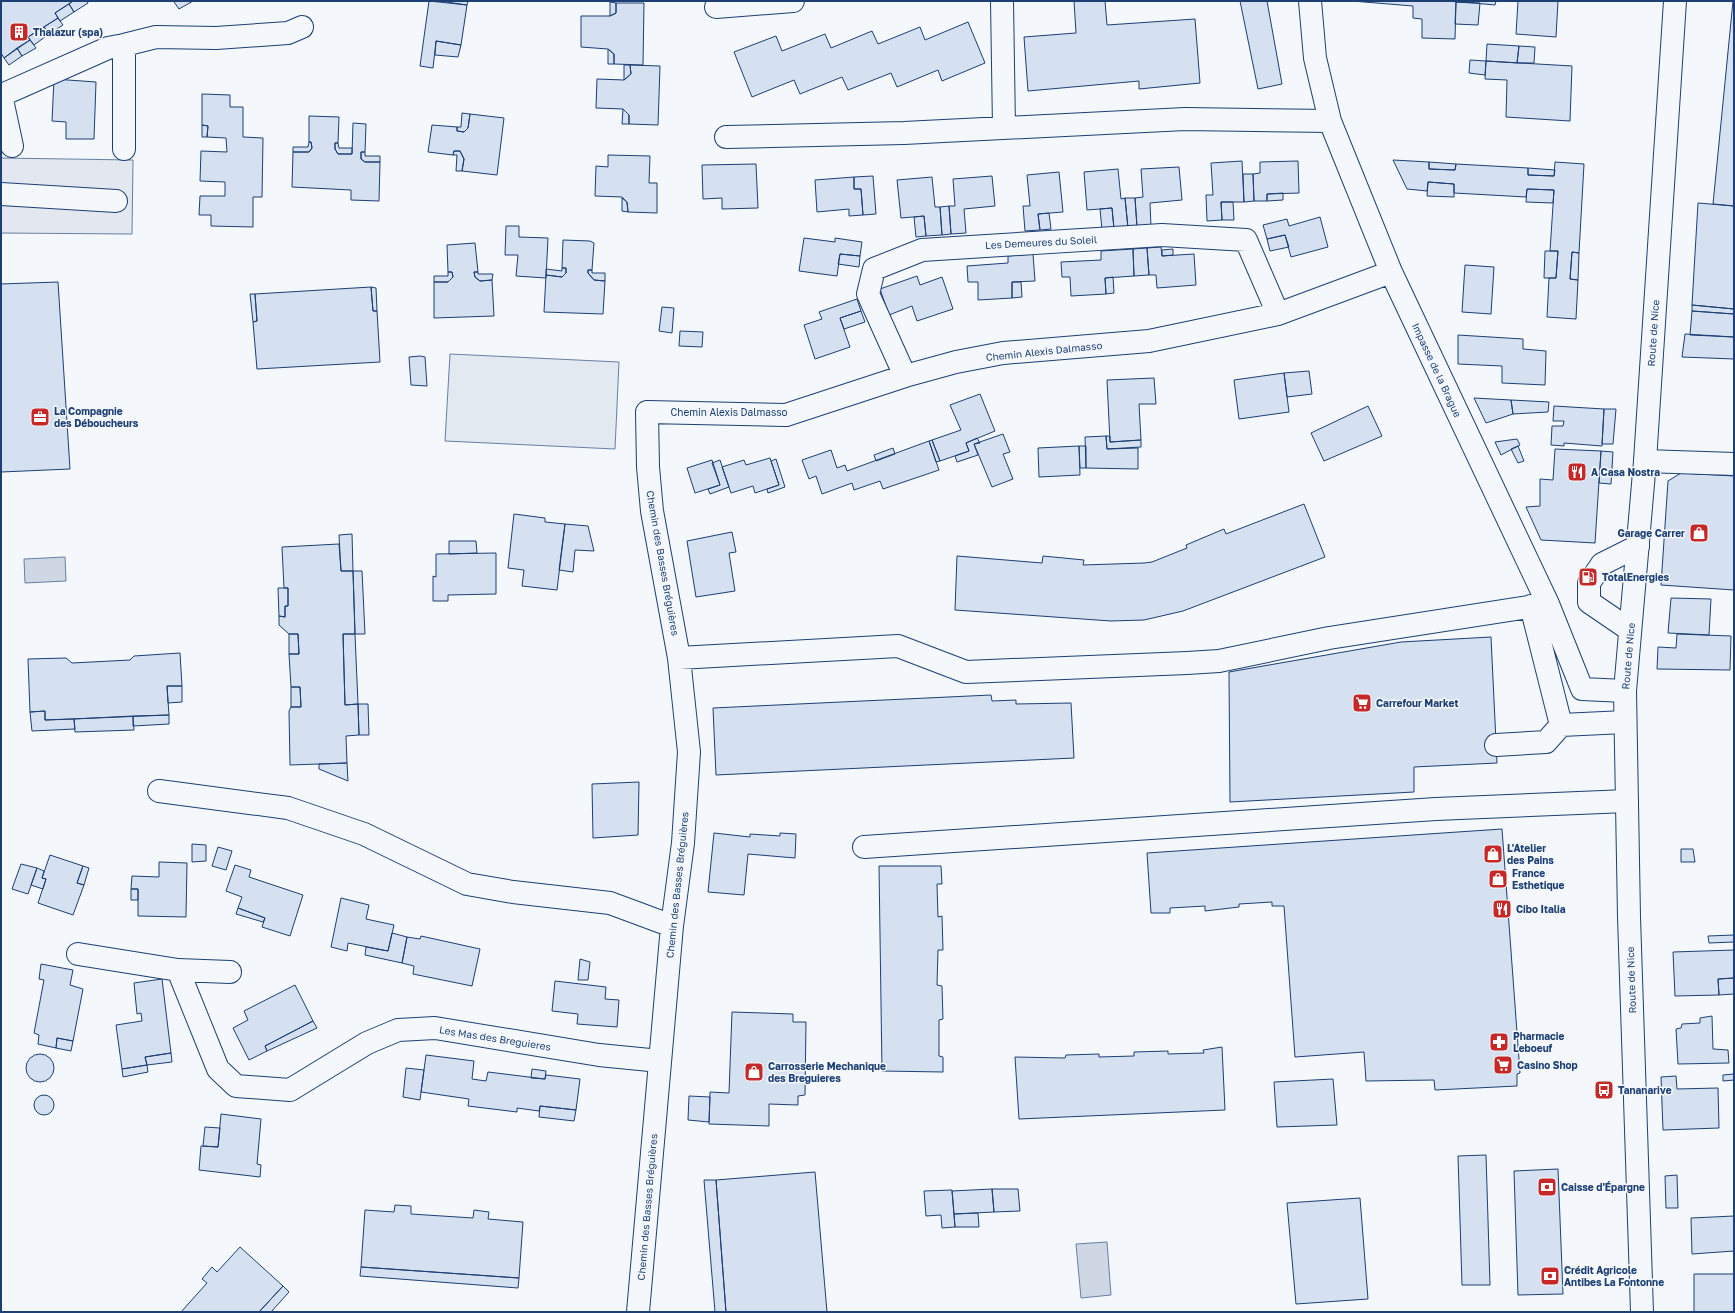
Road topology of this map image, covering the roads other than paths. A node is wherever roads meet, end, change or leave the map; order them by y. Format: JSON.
{"nodes":[{"id":1,"x":793,"y":1,"type":"edge"},
{"id":2,"x":1002,"y":1,"type":"edge"},
{"id":3,"x":1310,"y":1,"type":"edge"},
{"id":4,"x":1675,"y":1,"type":"edge"},
{"id":5,"x":716,"y":7,"type":"dead end"},
{"id":6,"x":302,"y":27,"type":"dead end"},
{"id":7,"x":124,"y":45,"type":"junction"},
{"id":8,"x":1,"y":95,"type":"edge"},
{"id":9,"x":1330,"y":121,"type":"junction"},
{"id":10,"x":1004,"y":128,"type":"junction"},
{"id":11,"x":726,"y":137,"type":"dead end"},
{"id":12,"x":12,"y":146,"type":"dead end"},
{"id":13,"x":124,"y":148,"type":"dead end"},
{"id":14,"x":1,"y":194,"type":"edge"},
{"id":15,"x":116,"y":200,"type":"dead end"},
{"id":16,"x":1391,"y":272,"type":"junction"},
{"id":17,"x":1278,"y":314,"type":"junction"},
{"id":18,"x":904,"y":376,"type":"junction"},
{"id":19,"x":647,"y":412,"type":"joint"},
{"id":20,"x":1644,"y":461,"type":"junction"},
{"id":21,"x":1734,"y":464,"type":"edge"},
{"id":22,"x":1638,"y":546,"type":"junction"},
{"id":23,"x":1539,"y":605,"type":"junction"},
{"id":24,"x":1630,"y":630,"type":"junction"},
{"id":25,"x":679,"y":658,"type":"junction"},
{"id":26,"x":1625,"y":691,"type":"junction"},
{"id":27,"x":1625,"y":722,"type":"junction"},
{"id":28,"x":1561,"y":725,"type":"junction"},
{"id":29,"x":1496,"y":745,"type":"dead end"},
{"id":30,"x":159,"y":790,"type":"dead end"},
{"id":31,"x":1627,"y":801,"type":"junction"},
{"id":32,"x":864,"y":847,"type":"dead end"},
{"id":33,"x":672,"y":926,"type":"junction"},
{"id":34,"x":78,"y":954,"type":"dead end"},
{"id":35,"x":178,"y":970,"type":"junction"},
{"id":36,"x":230,"y":972,"type":"dead end"},
{"id":37,"x":660,"y":1061,"type":"junction"},
{"id":38,"x":638,"y":1312,"type":"edge"},
{"id":39,"x":1642,"y":1312,"type":"edge"}],
"edges":[{"from":1,"to":5,"type":"street"},
{"from":2,"to":10,"type":"street"},
{"from":3,"to":9,"type":"street","name":"Impasse de la Brague"},
{"from":4,"to":20,"type":"street","name":"Route de Nice"},
{"from":6,"to":7,"type":"street"},
{"from":7,"to":8,"type":"street"},
{"from":7,"to":13,"type":"street"},
{"from":8,"to":12,"type":"street"},
{"from":9,"to":10,"type":"street"},
{"from":9,"to":16,"type":"street","name":"Impasse de la Brague"},
{"from":10,"to":11,"type":"street"},
{"from":14,"to":15,"type":"street"},
{"from":16,"to":17,"type":"street","name":"Chemin Alexis Dalmasso"},
{"from":16,"to":23,"type":"street","name":"Impasse de la Brague"},
{"from":17,"to":18,"type":"street","name":"Chemin Alexis Dalmasso"},
{"from":17,"to":18,"type":"street","name":"Les Demeures du Soleil"},
{"from":18,"to":19,"type":"street","name":"Chemin Alexis Dalmasso"},
{"from":19,"to":25,"type":"street","name":"Chemin des Basses Bréguières"},
{"from":20,"to":21,"type":"street"},
{"from":20,"to":22,"type":"street","name":"Route de Nice"},
{"from":22,"to":24,"type":"street","name":"Route de Nice"},
{"from":22,"to":24,"type":"street"},
{"from":23,"to":25,"type":"street"},
{"from":23,"to":26,"type":"street","name":"Impasse de la Brague"},
{"from":23,"to":28,"type":"street"},
{"from":24,"to":26,"type":"street","name":"Route de Nice"},
{"from":25,"to":33,"type":"street","name":"Chemin des Basses Bréguières"},
{"from":26,"to":27,"type":"street","name":"Route de Nice"},
{"from":27,"to":28,"type":"street"},
{"from":27,"to":31,"type":"street","name":"Route de Nice"},
{"from":28,"to":29,"type":"street"},
{"from":30,"to":33,"type":"street"},
{"from":31,"to":32,"type":"street"},
{"from":31,"to":39,"type":"street","name":"Route de Nice"},
{"from":33,"to":37,"type":"street","name":"Chemin des Basses Bréguières"},
{"from":34,"to":35,"type":"street"},
{"from":35,"to":36,"type":"street"},
{"from":35,"to":37,"type":"street","name":"Les Mas des Breguieres"},
{"from":37,"to":38,"type":"street","name":"Chemin des Basses Bréguières"}]}
